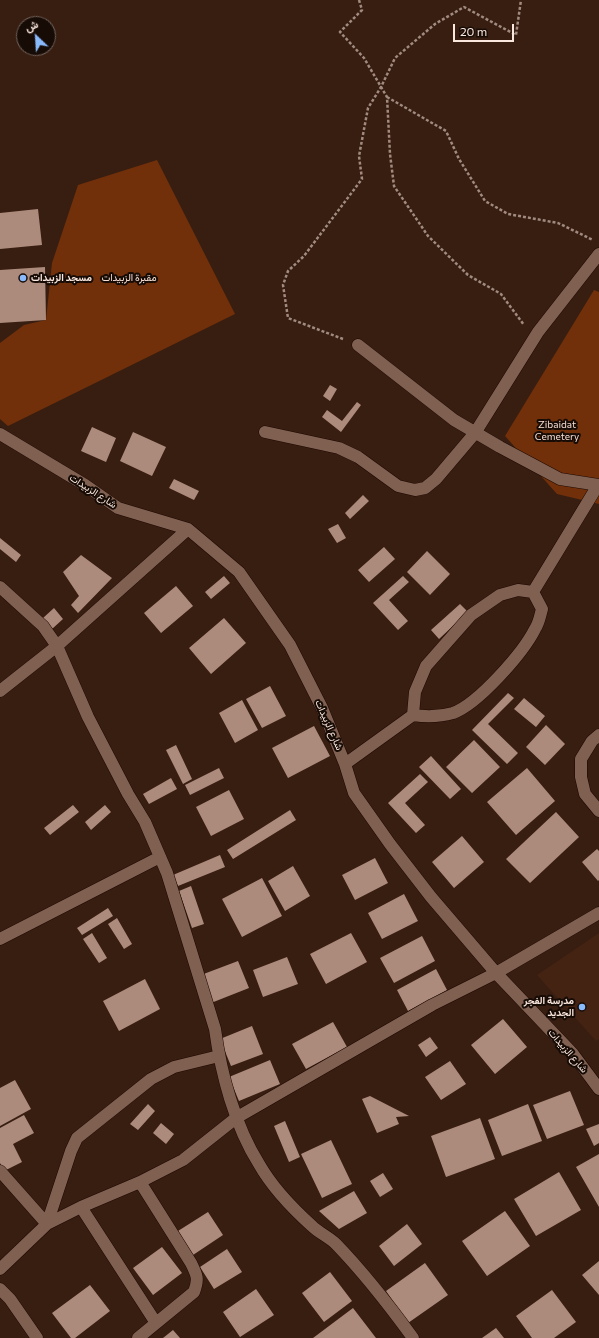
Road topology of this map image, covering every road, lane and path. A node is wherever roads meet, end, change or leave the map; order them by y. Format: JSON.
{"nodes":[{"id":1,"x":359,"y":0,"type":"edge"},
{"id":2,"x":521,"y":0,"type":"edge"},
{"id":3,"x":381,"y":87,"type":"junction"},
{"id":4,"x":388,"y":97,"type":"junction"},
{"id":5,"x":599,"y":243,"type":"edge"},
{"id":6,"x":599,"y":254,"type":"edge"},
{"id":7,"x":534,"y":338,"type":"junction"},
{"id":8,"x":358,"y":345,"type":"joint"},
{"id":9,"x":265,"y":432,"type":"dead end"},
{"id":10,"x":475,"y":432,"type":"junction"},
{"id":11,"x":0,"y":434,"type":"edge"},
{"id":12,"x":599,"y":485,"type":"edge"},
{"id":13,"x":188,"y":529,"type":"junction"},
{"id":14,"x":0,"y":587,"type":"edge"},
{"id":15,"x":533,"y":592,"type":"junction"},
{"id":16,"x":57,"y":646,"type":"junction"},
{"id":17,"x":0,"y":691,"type":"edge"},
{"id":18,"x":413,"y":715,"type":"junction"},
{"id":19,"x":599,"y":735,"type":"edge"},
{"id":20,"x":345,"y":764,"type":"junction"},
{"id":21,"x":599,"y":811,"type":"edge"},
{"id":22,"x":160,"y":857,"type":"junction"},
{"id":23,"x":599,"y":913,"type":"edge"},
{"id":24,"x":0,"y":939,"type":"edge"},
{"id":25,"x":496,"y":973,"type":"junction"},
{"id":26,"x":219,"y":1056,"type":"junction"},
{"id":27,"x":599,"y":1089,"type":"edge"},
{"id":28,"x":236,"y":1118,"type":"junction"},
{"id":29,"x":0,"y":1171,"type":"edge"},
{"id":30,"x":140,"y":1182,"type":"junction"},
{"id":31,"x":81,"y":1207,"type":"junction"},
{"id":32,"x":47,"y":1224,"type":"junction"},
{"id":33,"x":0,"y":1269,"type":"edge"},
{"id":34,"x":0,"y":1289,"type":"edge"},
{"id":35,"x":156,"y":1322,"type":"junction"},
{"id":36,"x":37,"y":1338,"type":"edge"},
{"id":37,"x":138,"y":1338,"type":"edge"},
{"id":38,"x":413,"y":1338,"type":"edge"}],
"edges":[{"from":1,"to":3,"type":"path"},
{"from":2,"to":3,"type":"path"},
{"from":3,"to":4,"type":"path"},
{"from":3,"to":8,"type":"path"},
{"from":4,"to":5,"type":"path"},
{"from":4,"to":7,"type":"path"},
{"from":6,"to":7,"type":"street"},
{"from":7,"to":10,"type":"street"},
{"from":8,"to":10,"type":"street"},
{"from":9,"to":10,"type":"street"},
{"from":10,"to":12,"type":"street"},
{"from":11,"to":13,"type":"street","name":"شارع الزبيدات"},
{"from":12,"to":15,"type":"street"},
{"from":13,"to":16,"type":"street"},
{"from":13,"to":20,"type":"street","name":"شارع الزبيدات"},
{"from":14,"to":16,"type":"street"},
{"from":15,"to":18,"type":"street"},
{"from":15,"to":18,"type":"street"},
{"from":16,"to":17,"type":"street"},
{"from":16,"to":22,"type":"street"},
{"from":18,"to":20,"type":"street"},
{"from":19,"to":21,"type":"street"},
{"from":20,"to":25,"type":"street","name":"شارع الزبيدات"},
{"from":22,"to":24,"type":"street"},
{"from":22,"to":26,"type":"street"},
{"from":23,"to":25,"type":"street"},
{"from":25,"to":27,"type":"street","name":"شارع الزبيدات"},
{"from":25,"to":28,"type":"street"},
{"from":26,"to":28,"type":"street"},
{"from":26,"to":32,"type":"street"},
{"from":28,"to":30,"type":"street"},
{"from":28,"to":38,"type":"street"},
{"from":29,"to":32,"type":"street"},
{"from":30,"to":31,"type":"street"},
{"from":30,"to":35,"type":"street"},
{"from":31,"to":32,"type":"street"},
{"from":31,"to":35,"type":"street"},
{"from":32,"to":33,"type":"street"},
{"from":34,"to":36,"type":"street"},
{"from":35,"to":37,"type":"street"}]}
